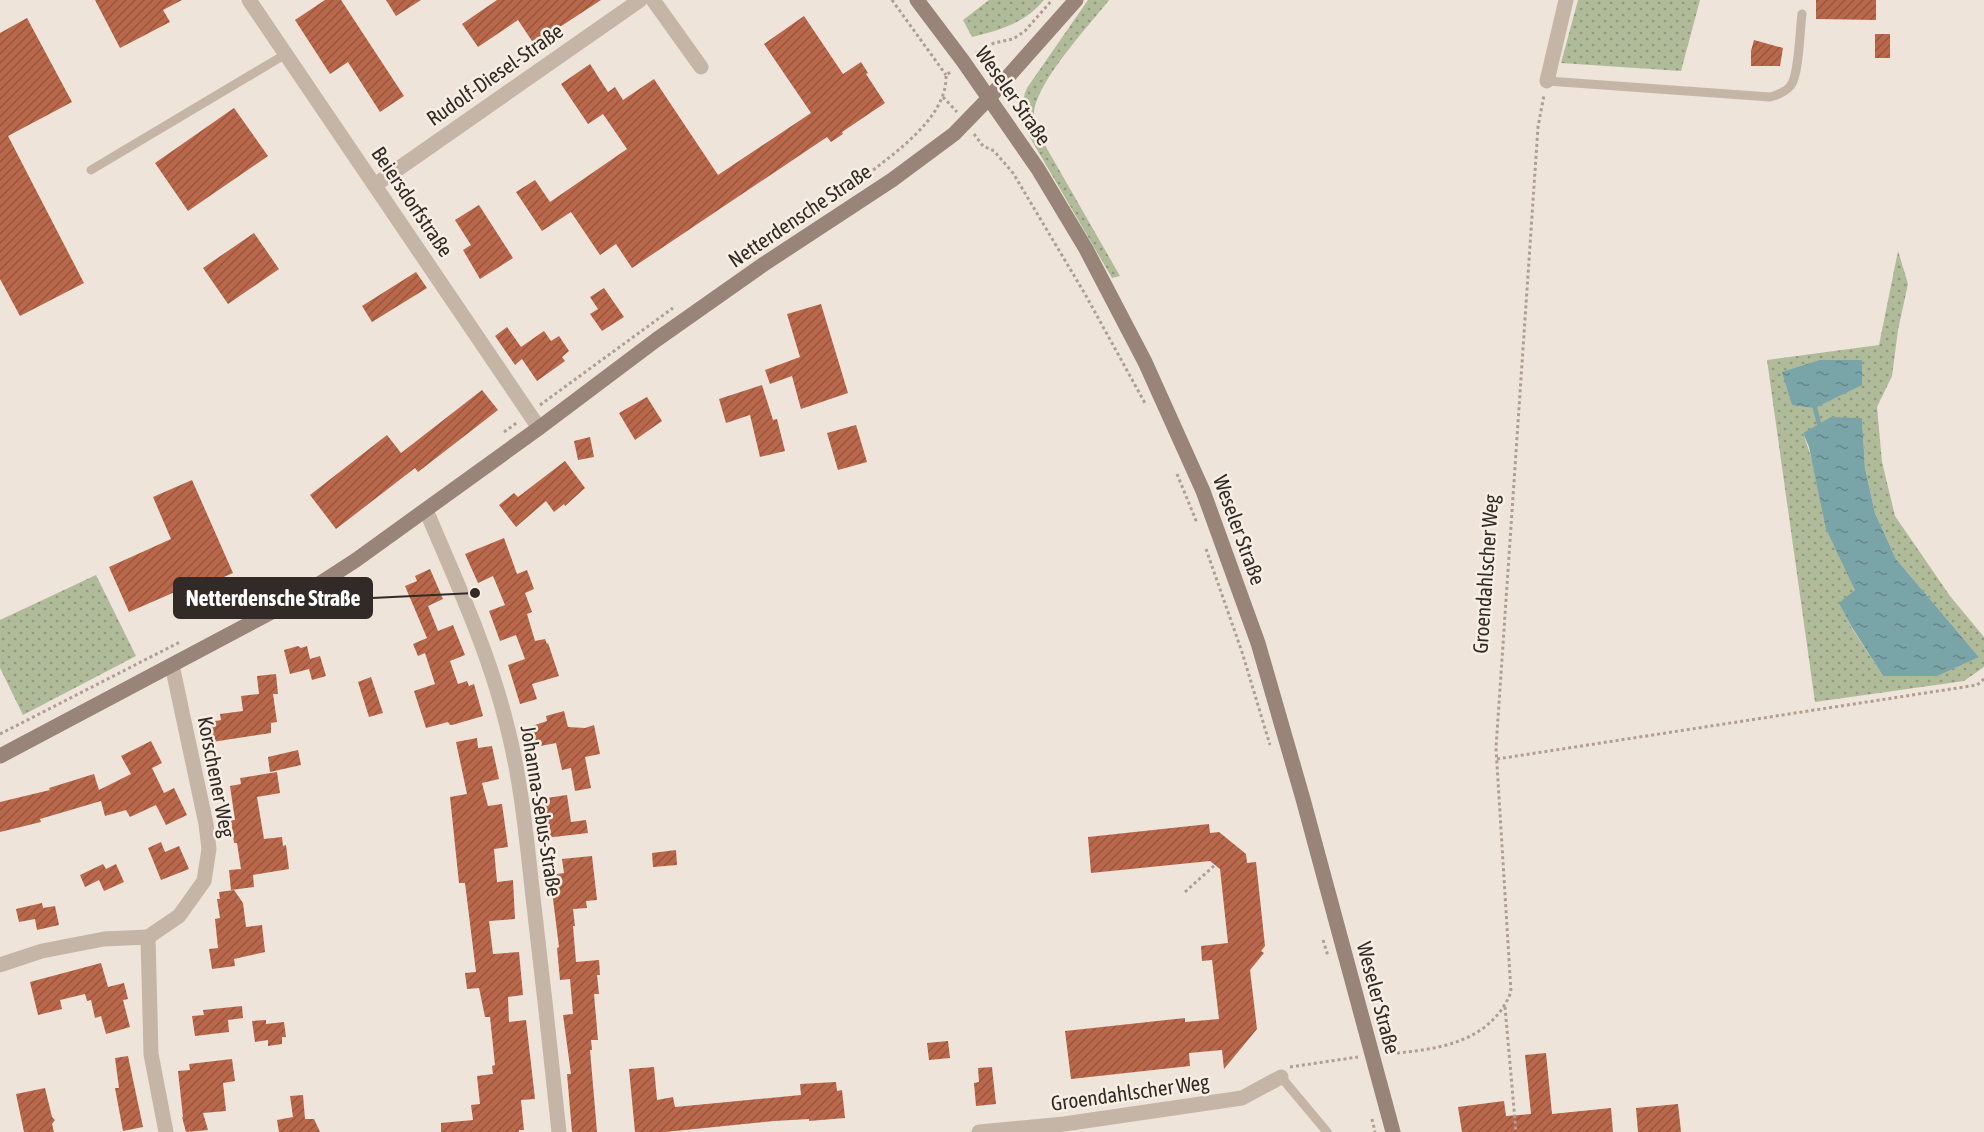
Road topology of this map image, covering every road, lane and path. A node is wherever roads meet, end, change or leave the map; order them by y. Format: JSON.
{"nodes":[{"id":1,"x":249,"y":0,"type":"edge"},
{"id":2,"x":640,"y":0,"type":"edge"},
{"id":3,"x":653,"y":0,"type":"edge"},
{"id":4,"x":892,"y":0,"type":"edge"},
{"id":5,"x":917,"y":0,"type":"edge"},
{"id":6,"x":1052,"y":0,"type":"edge"},
{"id":7,"x":1076,"y":0,"type":"edge"},
{"id":8,"x":1566,"y":0,"type":"edge"},
{"id":9,"x":1802,"y":14,"type":"dead end"},
{"id":10,"x":286,"y":54,"type":"junction"},
{"id":11,"x":963,"y":61,"type":"junction"},
{"id":12,"x":702,"y":67,"type":"dead end"},
{"id":13,"x":946,"y":75,"type":"junction"},
{"id":14,"x":1547,"y":81,"type":"junction"},
{"id":15,"x":943,"y":97,"type":"junction"},
{"id":16,"x":989,"y":98,"type":"junction"},
{"id":17,"x":965,"y":122,"type":"junction"},
{"id":18,"x":91,"y":170,"type":"dead end"},
{"id":19,"x":858,"y":182,"type":"dead end"},
{"id":20,"x":375,"y":184,"type":"junction"},
{"id":21,"x":674,"y":307,"type":"dead end"},
{"id":22,"x":1146,"y":406,"type":"dead end"},
{"id":23,"x":529,"y":413,"type":"junction"},
{"id":24,"x":539,"y":428,"type":"junction"},
{"id":25,"x":501,"y":435,"type":"dead end"},
{"id":26,"x":1173,"y":466,"type":"dead end"},
{"id":27,"x":426,"y":510,"type":"junction"},
{"id":28,"x":1198,"y":526,"type":"dead end"},
{"id":29,"x":1205,"y":547,"type":"dead end"},
{"id":30,"x":181,"y":641,"type":"dead end"},
{"id":31,"x":172,"y":665,"type":"junction"},
{"id":32,"x":1984,"y":680,"type":"edge"},
{"id":33,"x":0,"y":734,"type":"edge"},
{"id":34,"x":1272,"y":753,"type":"dead end"},
{"id":35,"x":0,"y":756,"type":"edge"},
{"id":36,"x":1497,"y":759,"type":"junction"},
{"id":37,"x":1215,"y":865,"type":"dead end"},
{"id":38,"x":1185,"y":892,"type":"dead end"},
{"id":39,"x":1321,"y":930,"type":"dead end"},
{"id":40,"x":148,"y":937,"type":"junction"},
{"id":41,"x":1330,"y":962,"type":"dead end"},
{"id":42,"x":0,"y":965,"type":"edge"},
{"id":43,"x":1505,"y":1007,"type":"junction"},
{"id":44,"x":1364,"y":1056,"type":"junction"},
{"id":45,"x":1281,"y":1077,"type":"junction"},
{"id":46,"x":166,"y":1132,"type":"edge"},
{"id":47,"x":559,"y":1132,"type":"edge"},
{"id":48,"x":979,"y":1132,"type":"edge"},
{"id":49,"x":1328,"y":1132,"type":"edge"},
{"id":50,"x":1393,"y":1132,"type":"edge"},
{"id":51,"x":1516,"y":1132,"type":"edge"}],
"edges":[{"from":1,"to":10,"type":"street","name":"Beiersdorfstraße"},
{"from":2,"to":20,"type":"street","name":"Rudolf-Diesel-Straße"},
{"from":3,"to":12,"type":"street"},
{"from":4,"to":13,"type":"path"},
{"from":5,"to":11,"type":"main road","name":"Weseler Straße"},
{"from":6,"to":11,"type":"path"},
{"from":7,"to":16,"type":"main road","name":"Netterdensche Straße"},
{"from":8,"to":14,"type":"street"},
{"from":9,"to":14,"type":"lane"},
{"from":10,"to":18,"type":"lane"},
{"from":10,"to":20,"type":"street","name":"Beiersdorfstraße"},
{"from":11,"to":13,"type":"path"},
{"from":11,"to":16,"type":"main road","name":"Weseler Straße"},
{"from":13,"to":15,"type":"path"},
{"from":14,"to":36,"type":"path","name":"Groendahlscher Weg"},
{"from":15,"to":17,"type":"path"},
{"from":15,"to":19,"type":"path"},
{"from":16,"to":17,"type":"main road","name":"Netterdensche Straße"},
{"from":16,"to":44,"type":"main road","name":"Weseler Straße"},
{"from":17,"to":22,"type":"path"},
{"from":17,"to":24,"type":"main road","name":"Netterdensche Straße"},
{"from":20,"to":23,"type":"street","name":"Beiersdorfstraße"},
{"from":21,"to":23,"type":"path"},
{"from":23,"to":24,"type":"street","name":"Beiersdorfstraße"},
{"from":23,"to":25,"type":"path"},
{"from":24,"to":27,"type":"main road","name":"Netterdensche Straße"},
{"from":26,"to":28,"type":"path"},
{"from":27,"to":31,"type":"main road","name":"Netterdensche Straße"},
{"from":27,"to":47,"type":"street","name":"Johanna-Sebus-Straße"},
{"from":29,"to":34,"type":"path"},
{"from":30,"to":33,"type":"path"},
{"from":31,"to":35,"type":"main road","name":"Netterdensche Straße"},
{"from":31,"to":40,"type":"street","name":"Korschener Weg"},
{"from":32,"to":36,"type":"path"},
{"from":36,"to":43,"type":"path","name":"Groendahlscher Weg"},
{"from":37,"to":38,"type":"path"},
{"from":39,"to":41,"type":"path"},
{"from":40,"to":42,"type":"street"},
{"from":40,"to":46,"type":"street"},
{"from":43,"to":44,"type":"path"},
{"from":43,"to":51,"type":"path","name":"Groendahlscher Weg"},
{"from":44,"to":45,"type":"path"},
{"from":44,"to":50,"type":"main road","name":"Weseler Straße"},
{"from":45,"to":48,"type":"street","name":"Groendahlscher Weg"},
{"from":45,"to":49,"type":"lane"}]}
